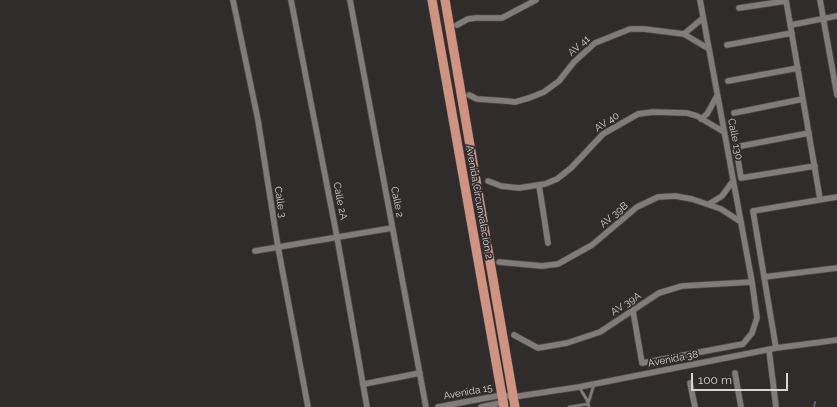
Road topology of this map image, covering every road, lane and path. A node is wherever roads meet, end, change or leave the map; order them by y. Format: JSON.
{"nodes":[{"id":1,"x":233,"y":0,"type":"edge"},
{"id":2,"x":291,"y":0,"type":"edge"},
{"id":3,"x":350,"y":0,"type":"edge"},
{"id":4,"x":432,"y":0,"type":"edge"},
{"id":5,"x":446,"y":0,"type":"edge"},
{"id":6,"x":536,"y":0,"type":"edge"},
{"id":7,"x":700,"y":0,"type":"edge"},
{"id":8,"x":786,"y":0,"type":"edge"},
{"id":9,"x":820,"y":0,"type":"edge"},
{"id":10,"x":739,"y":8,"type":"dead end"},
{"id":11,"x":837,"y":16,"type":"edge"},
{"id":12,"x":703,"y":18,"type":"junction"},
{"id":13,"x":824,"y":19,"type":"junction"},
{"id":14,"x":457,"y":25,"type":"dead end"},
{"id":15,"x":791,"y":25,"type":"junction"},
{"id":16,"x":792,"y":33,"type":"junction"},
{"id":17,"x":684,"y":34,"type":"junction"},
{"id":18,"x":727,"y":45,"type":"dead end"},
{"id":19,"x":709,"y":49,"type":"junction"},
{"id":20,"x":798,"y":68,"type":"junction"},
{"id":21,"x":728,"y":81,"type":"dead end"},
{"id":22,"x":469,"y":95,"type":"dead end"},
{"id":23,"x":837,"y":95,"type":"edge"},
{"id":24,"x":717,"y":96,"type":"junction"},
{"id":25,"x":804,"y":99,"type":"junction"},
{"id":26,"x":734,"y":113,"type":"dead end"},
{"id":27,"x":701,"y":119,"type":"junction"},
{"id":28,"x":724,"y":132,"type":"junction"},
{"id":29,"x":809,"y":133,"type":"junction"},
{"id":30,"x":815,"y":166,"type":"junction"},
{"id":31,"x":488,"y":181,"type":"dead end"},
{"id":32,"x":734,"y":181,"type":"junction"},
{"id":33,"x":539,"y":185,"type":"junction"},
{"id":34,"x":837,"y":197,"type":"edge"},
{"id":35,"x":820,"y":198,"type":"junction"},
{"id":36,"x":709,"y":204,"type":"junction"},
{"id":37,"x":741,"y":222,"type":"junction"},
{"id":38,"x":392,"y":228,"type":"junction"},
{"id":39,"x":337,"y":237,"type":"junction"},
{"id":40,"x":548,"y":243,"type":"dead end"},
{"id":41,"x":278,"y":247,"type":"junction"},
{"id":42,"x":255,"y":251,"type":"dead end"},
{"id":43,"x":500,"y":262,"type":"dead end"},
{"id":44,"x":837,"y":268,"type":"edge"},
{"id":45,"x":764,"y":277,"type":"junction"},
{"id":46,"x":752,"y":282,"type":"junction"},
{"id":47,"x":632,"y":311,"type":"junction"},
{"id":48,"x":514,"y":334,"type":"dead end"},
{"id":49,"x":837,"y":340,"type":"edge"},
{"id":50,"x":776,"y":348,"type":"junction"},
{"id":51,"x":769,"y":350,"type":"junction"},
{"id":52,"x":420,"y":373,"type":"junction"},
{"id":53,"x":735,"y":373,"type":"dead end"},
{"id":54,"x":690,"y":382,"type":"dead end"},
{"id":55,"x":364,"y":384,"type":"junction"},
{"id":56,"x":594,"y":384,"type":"junction"},
{"id":57,"x":579,"y":386,"type":"junction"},
{"id":58,"x":513,"y":397,"type":"junction"},
{"id":59,"x":503,"y":402,"type":"edge"},
{"id":60,"x":588,"y":406,"type":"edge"},
{"id":61,"x":308,"y":407,"type":"edge"},
{"id":62,"x":367,"y":407,"type":"edge"},
{"id":63,"x":426,"y":407,"type":"edge"},
{"id":64,"x":438,"y":407,"type":"edge"},
{"id":65,"x":481,"y":407,"type":"edge"},
{"id":66,"x":515,"y":407,"type":"edge"},
{"id":67,"x":569,"y":407,"type":"edge"},
{"id":68,"x":695,"y":407,"type":"edge"},
{"id":69,"x":741,"y":407,"type":"edge"},
{"id":70,"x":776,"y":407,"type":"edge"}],
"edges":[{"from":1,"to":41,"type":"street","name":"Calle 3"},
{"from":2,"to":39,"type":"street","name":"Calle 2A"},
{"from":3,"to":38,"type":"street","name":"Calle 2"},
{"from":4,"to":59,"type":"highway","name":"Avenida Circunvalación 2"},
{"from":5,"to":58,"type":"highway","name":"Avenida Circunvalación 2"},
{"from":6,"to":14,"type":"street"},
{"from":7,"to":12,"type":"street","name":"Calle 130"},
{"from":8,"to":10,"type":"street"},
{"from":8,"to":15,"type":"street"},
{"from":9,"to":13,"type":"street"},
{"from":11,"to":13,"type":"street"},
{"from":12,"to":17,"type":"street"},
{"from":12,"to":19,"type":"street","name":"Calle 130"},
{"from":13,"to":15,"type":"street"},
{"from":13,"to":23,"type":"street"},
{"from":15,"to":16,"type":"street"},
{"from":16,"to":18,"type":"street"},
{"from":16,"to":20,"type":"street"},
{"from":17,"to":19,"type":"street","name":"AV 41"},
{"from":17,"to":22,"type":"street","name":"AV 41"},
{"from":19,"to":24,"type":"street","name":"Calle 130"},
{"from":20,"to":21,"type":"street"},
{"from":20,"to":25,"type":"street"},
{"from":24,"to":27,"type":"street"},
{"from":24,"to":28,"type":"street","name":"Calle 130"},
{"from":25,"to":26,"type":"street"},
{"from":25,"to":29,"type":"street"},
{"from":27,"to":28,"type":"street","name":"AV 40"},
{"from":27,"to":33,"type":"street","name":"AV 40"},
{"from":28,"to":32,"type":"street","name":"Calle 130"},
{"from":29,"to":30,"type":"street"},
{"from":29,"to":30,"type":"street"},
{"from":30,"to":35,"type":"street"},
{"from":31,"to":33,"type":"street","name":"AV 40"},
{"from":32,"to":36,"type":"street"},
{"from":32,"to":37,"type":"street","name":"Calle 130"},
{"from":33,"to":40,"type":"street"},
{"from":34,"to":35,"type":"street"},
{"from":35,"to":45,"type":"street"},
{"from":36,"to":37,"type":"street","name":"AV 39B"},
{"from":36,"to":43,"type":"street","name":"AV 39B"},
{"from":37,"to":46,"type":"street","name":"Calle 130"},
{"from":38,"to":39,"type":"street"},
{"from":38,"to":52,"type":"street","name":"Calle 2"},
{"from":39,"to":41,"type":"street"},
{"from":39,"to":55,"type":"street","name":"Calle 2A"},
{"from":41,"to":42,"type":"street"},
{"from":41,"to":61,"type":"street","name":"Calle 3"},
{"from":44,"to":45,"type":"street"},
{"from":45,"to":50,"type":"street"},
{"from":46,"to":47,"type":"street","name":"AV 39A"},
{"from":46,"to":47,"type":"street","name":"Calle 130"},
{"from":47,"to":48,"type":"street","name":"AV 39A"},
{"from":49,"to":50,"type":"street","name":"Avenida 38"},
{"from":50,"to":51,"type":"street","name":"Avenida 38"},
{"from":51,"to":56,"type":"street","name":"Avenida 38"},
{"from":51,"to":70,"type":"street"},
{"from":52,"to":55,"type":"street"},
{"from":52,"to":63,"type":"street","name":"Calle 2"},
{"from":53,"to":69,"type":"street"},
{"from":54,"to":68,"type":"street"},
{"from":55,"to":62,"type":"street","name":"Calle 2A"},
{"from":56,"to":57,"type":"street","name":"Avenida 38"},
{"from":56,"to":60,"type":"lane"},
{"from":57,"to":58,"type":"street","name":"Avenida 38"},
{"from":57,"to":60,"type":"lane"},
{"from":58,"to":59,"type":"street","name":"Avenida 38"},
{"from":58,"to":66,"type":"highway","name":"Avenida Circunvalación 2"},
{"from":59,"to":64,"type":"street","name":"Avenida 15"},
{"from":59,"to":65,"type":"street","name":"Avenida 15"},
{"from":60,"to":67,"type":"lane"}]}
